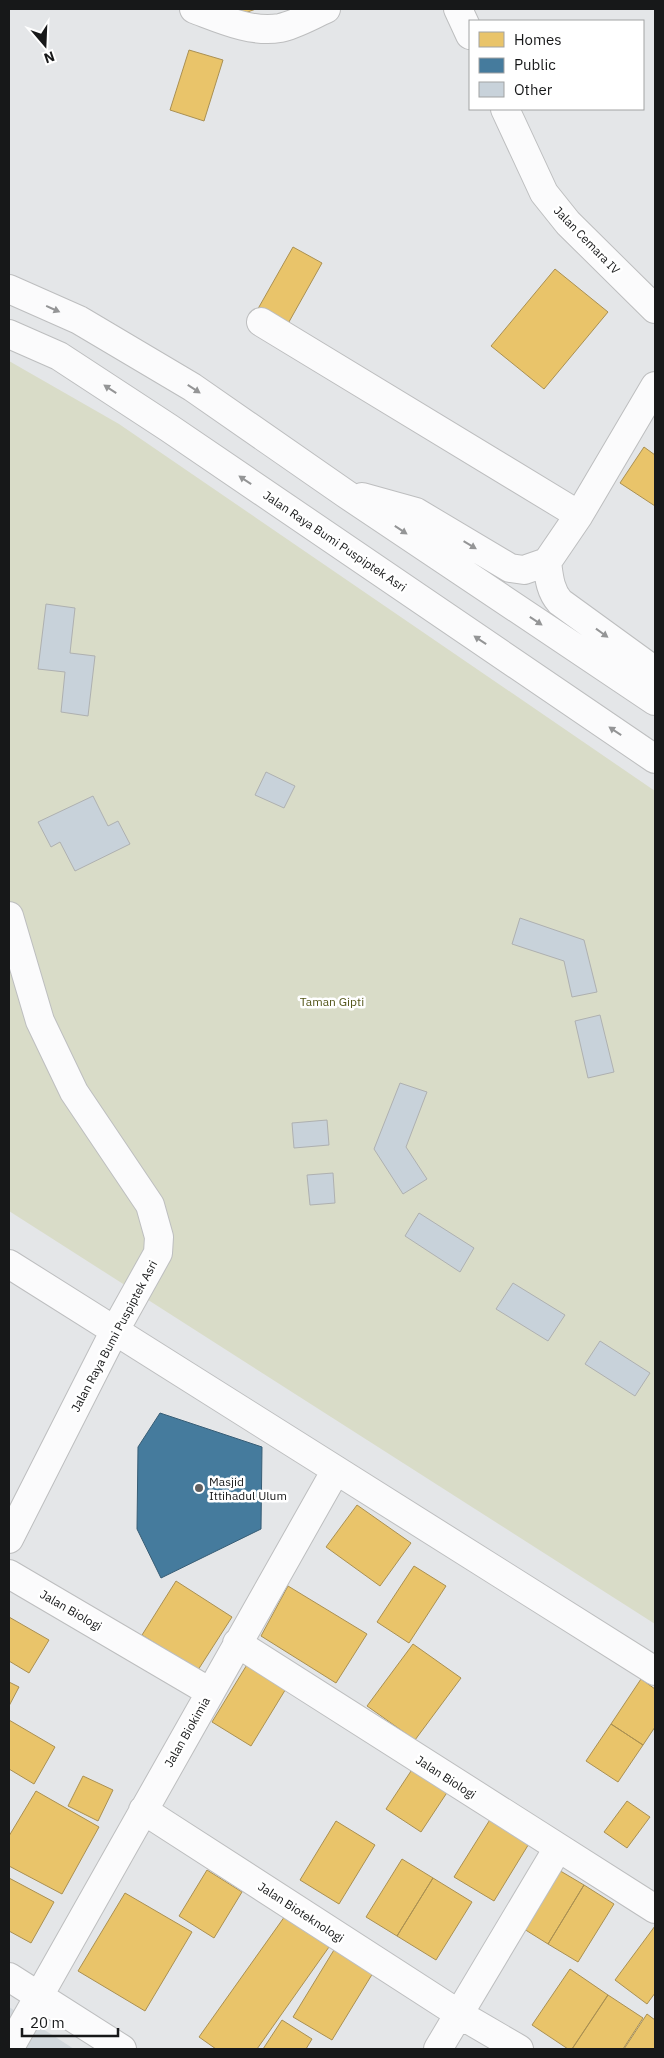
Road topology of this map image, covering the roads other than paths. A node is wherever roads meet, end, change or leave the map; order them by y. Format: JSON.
{"nodes":[{"id":1,"x":194,"y":9,"type":"edge"},
{"id":2,"x":326,"y":9,"type":"edge"},
{"id":3,"x":458,"y":9,"type":"edge"},
{"id":4,"x":469,"y":33,"type":"edge"},
{"id":5,"x":505,"y":110,"type":"edge"},
{"id":6,"x":9,"y":289,"type":"edge"},
{"id":7,"x":655,"y":309,"type":"edge"},
{"id":8,"x":260,"y":322,"type":"dead end"},
{"id":9,"x":9,"y":334,"type":"edge"},
{"id":10,"x":655,"y":386,"type":"edge"},
{"id":11,"x":346,"y":494,"type":"junction"},
{"id":12,"x":579,"y":515,"type":"junction"},
{"id":13,"x":547,"y":562,"type":"junction"},
{"id":14,"x":655,"y":671,"type":"edge"},
{"id":15,"x":655,"y":701,"type":"edge"},
{"id":16,"x":655,"y":758,"type":"edge"},
{"id":17,"x":9,"y":916,"type":"edge"},
{"id":18,"x":9,"y":1264,"type":"edge"},
{"id":19,"x":114,"y":1332,"type":"junction"},
{"id":20,"x":336,"y":1470,"type":"junction"},
{"id":21,"x":9,"y":1539,"type":"edge"},
{"id":22,"x":9,"y":1574,"type":"edge"},
{"id":23,"x":237,"y":1643,"type":"junction"},
{"id":24,"x":655,"y":1671,"type":"edge"},
{"id":25,"x":210,"y":1692,"type":"junction"},
{"id":26,"x":143,"y":1810,"type":"junction"},
{"id":27,"x":558,"y":1848,"type":"junction"},
{"id":28,"x":655,"y":1909,"type":"edge"},
{"id":29,"x":9,"y":1977,"type":"edge"},
{"id":30,"x":38,"y":1995,"type":"junction"},
{"id":31,"x":459,"y":2014,"type":"junction"},
{"id":32,"x":9,"y":2049,"type":"edge"},
{"id":33,"x":122,"y":2049,"type":"edge"},
{"id":34,"x":438,"y":2049,"type":"edge"},
{"id":35,"x":519,"y":2049,"type":"edge"}],
"edges":[{"from":1,"to":2,"type":"street"},
{"from":3,"to":4,"type":"street"},
{"from":5,"to":7,"type":"street","name":"Jalan Cemara IV"},
{"from":6,"to":11,"type":"street","one_way":true},
{"from":8,"to":12,"type":"street"},
{"from":16,"to":9,"type":"street","name":"Jalan Raya Bumi Puspiptek Asri","one_way":true},
{"from":10,"to":12,"type":"street"},
{"from":11,"to":13,"type":"street","one_way":true},
{"from":11,"to":15,"type":"street","one_way":true},
{"from":12,"to":13,"type":"street"},
{"from":13,"to":14,"type":"street","one_way":true},
{"from":17,"to":19,"type":"street","name":"Jalan Raya Bumi Puspiptek Asri"},
{"from":18,"to":19,"type":"street"},
{"from":19,"to":20,"type":"street"},
{"from":19,"to":21,"type":"street","name":"Jalan Raya Bumi Puspiptek Asri"},
{"from":20,"to":23,"type":"street","name":"Jalan Biokimia"},
{"from":20,"to":24,"type":"street"},
{"from":22,"to":25,"type":"street","name":"Jalan Biologi"},
{"from":23,"to":25,"type":"street","name":"Jalan Biokimia"},
{"from":23,"to":27,"type":"street","name":"Jalan Biologi"},
{"from":25,"to":26,"type":"street","name":"Jalan Biokimia"},
{"from":26,"to":30,"type":"street","name":"Jalan Biokimia"},
{"from":26,"to":31,"type":"street","name":"Jalan Bioteknologi"},
{"from":27,"to":28,"type":"street","name":"Jalan Biologi"},
{"from":27,"to":31,"type":"street"},
{"from":29,"to":30,"type":"street"},
{"from":30,"to":32,"type":"street","name":"Jalan Biokimia"},
{"from":30,"to":33,"type":"street"},
{"from":31,"to":34,"type":"street"},
{"from":31,"to":35,"type":"street","name":"Jalan Bioteknologi"}]}
